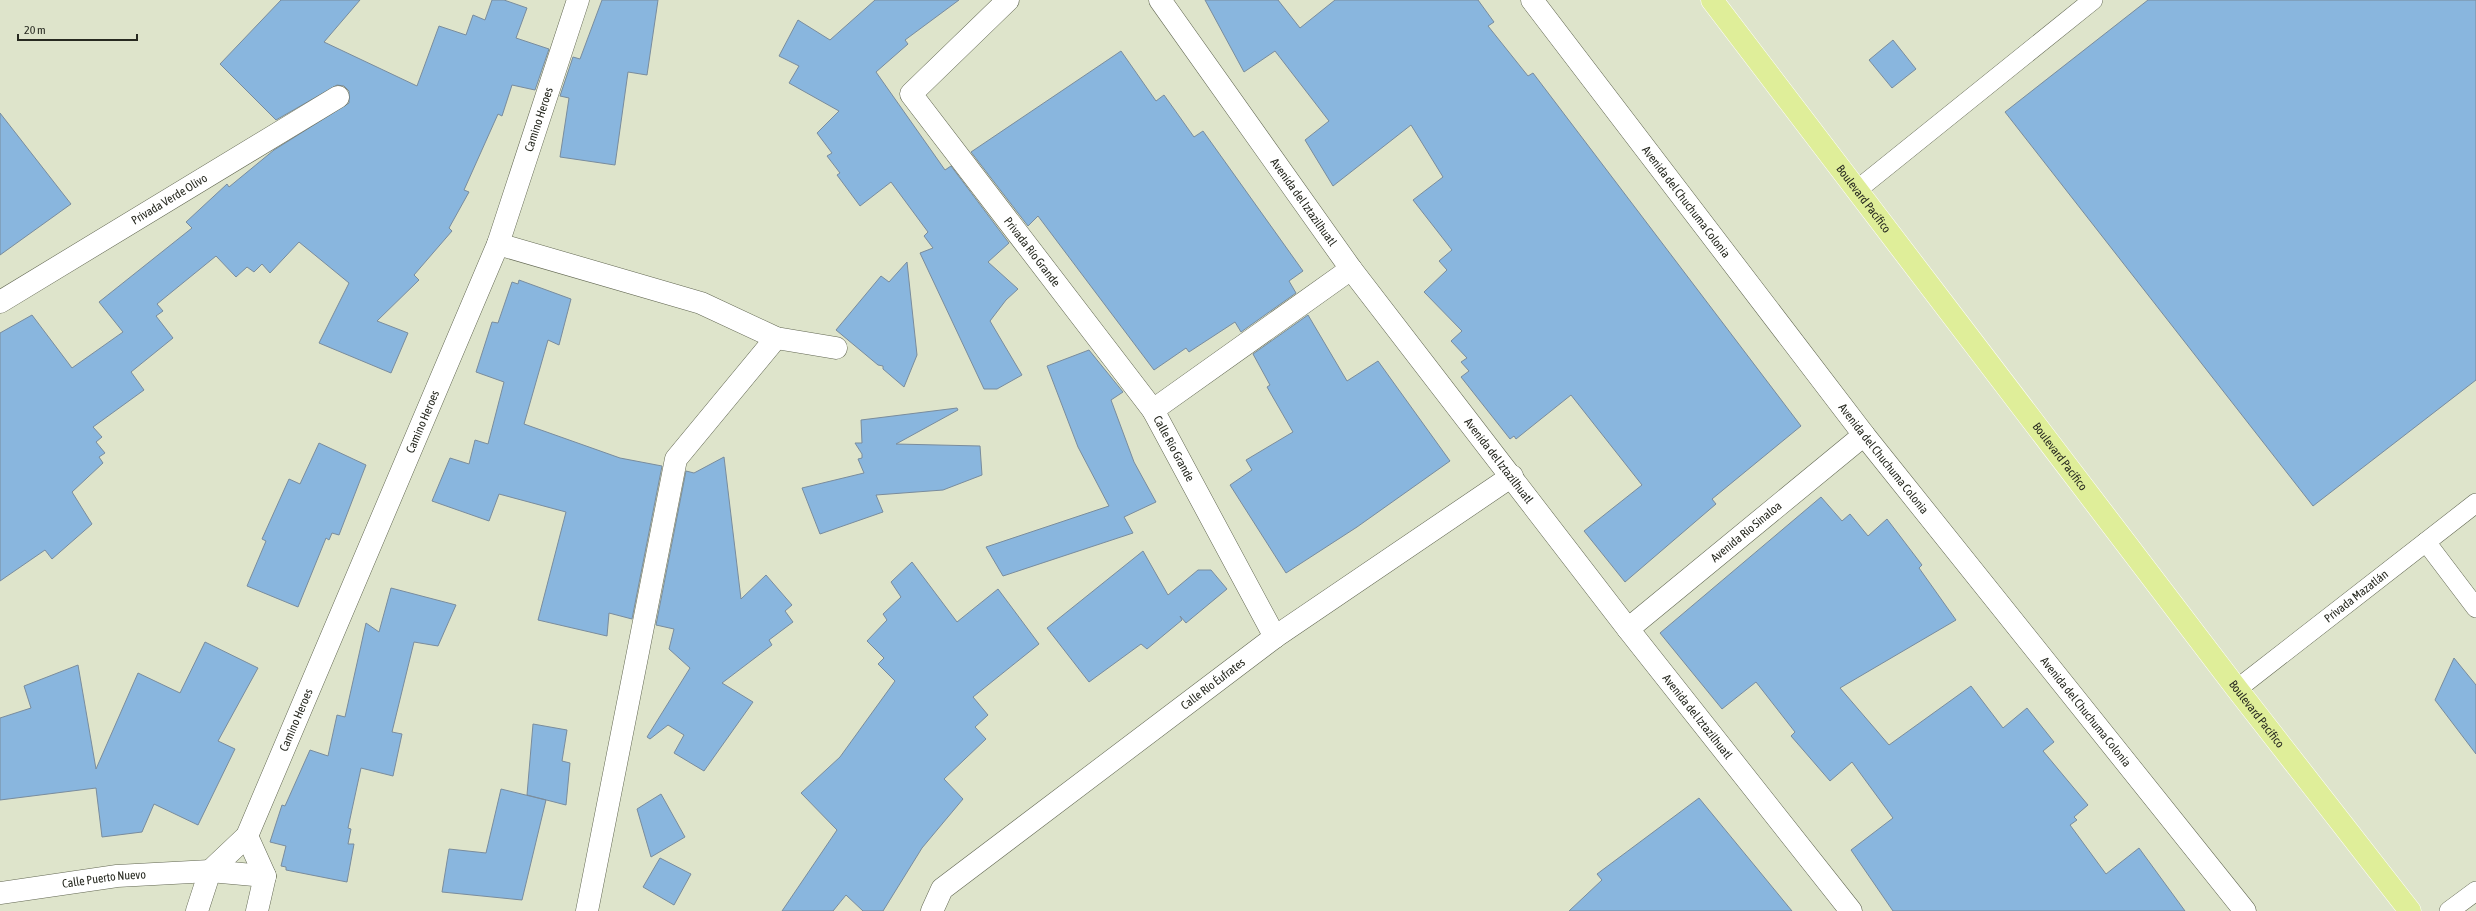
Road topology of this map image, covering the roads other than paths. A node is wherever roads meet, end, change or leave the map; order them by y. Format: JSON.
{"nodes":[{"id":1,"x":578,"y":0,"type":"edge"},
{"id":2,"x":1008,"y":0,"type":"edge"},
{"id":3,"x":1160,"y":0,"type":"edge"},
{"id":4,"x":1532,"y":0,"type":"edge"},
{"id":5,"x":1712,"y":0,"type":"edge"},
{"id":6,"x":2093,"y":0,"type":"edge"},
{"id":7,"x":338,"y":97,"type":"dead end"},
{"id":8,"x":1857,"y":190,"type":"junction"},
{"id":9,"x":498,"y":244,"type":"junction"},
{"id":10,"x":1351,"y":269,"type":"junction"},
{"id":11,"x":0,"y":302,"type":"edge"},
{"id":12,"x":776,"y":338,"type":"junction"},
{"id":13,"x":836,"y":348,"type":"dead end"},
{"id":14,"x":1153,"y":410,"type":"junction"},
{"id":15,"x":1864,"y":434,"type":"junction"},
{"id":16,"x":1512,"y":476,"type":"junction"},
{"id":17,"x":2476,"y":504,"type":"edge"},
{"id":18,"x":2426,"y":542,"type":"junction"},
{"id":19,"x":2476,"y":608,"type":"edge"},
{"id":20,"x":1628,"y":629,"type":"junction"},
{"id":21,"x":1275,"y":637,"type":"junction"},
{"id":22,"x":2237,"y":689,"type":"junction"},
{"id":23,"x":247,"y":836,"type":"junction"},
{"id":24,"x":210,"y":871,"type":"junction"},
{"id":25,"x":265,"y":876,"type":"junction"},
{"id":26,"x":2476,"y":891,"type":"edge"},
{"id":27,"x":0,"y":893,"type":"edge"},
{"id":28,"x":197,"y":911,"type":"edge"},
{"id":29,"x":257,"y":911,"type":"edge"},
{"id":30,"x":587,"y":911,"type":"edge"},
{"id":31,"x":932,"y":911,"type":"edge"},
{"id":32,"x":1851,"y":911,"type":"edge"},
{"id":33,"x":2245,"y":911,"type":"edge"},
{"id":34,"x":2410,"y":911,"type":"edge"},
{"id":35,"x":2449,"y":911,"type":"edge"}],
"edges":[{"from":1,"to":9,"type":"street","name":"Camino Heroes"},
{"from":2,"to":14,"type":"street","name":"Privada Río Grande"},
{"from":3,"to":10,"type":"street","name":"Avenida del Iztazilhuatl"},
{"from":4,"to":15,"type":"street","name":"Avenida del Chuchuma Colonia"},
{"from":5,"to":8,"type":"main road","name":"Boulevard Pacífico"},
{"from":6,"to":8,"type":"lane"},
{"from":7,"to":11,"type":"street","name":"Privada Verde Olivo"},
{"from":8,"to":22,"type":"main road","name":"Boulevard Pacífico"},
{"from":9,"to":12,"type":"street"},
{"from":9,"to":23,"type":"street","name":"Camino Heroes"},
{"from":10,"to":14,"type":"street","name":"Calle Río Grande"},
{"from":10,"to":16,"type":"street","name":"Avenida del Iztazilhuatl"},
{"from":12,"to":13,"type":"street"},
{"from":12,"to":30,"type":"street"},
{"from":14,"to":21,"type":"street","name":"Calle Río Grande"},
{"from":15,"to":20,"type":"street","name":"Avenida Río Sinaloa"},
{"from":15,"to":33,"type":"street","name":"Avenida del Chuchuma Colonia"},
{"from":16,"to":20,"type":"street","name":"Avenida del Iztazilhuatl"},
{"from":16,"to":21,"type":"street","name":"Calle Río Éufrates"},
{"from":17,"to":18,"type":"lane","name":"Privada Mazatlán"},
{"from":18,"to":19,"type":"lane"},
{"from":18,"to":22,"type":"lane","name":"Privada Mazatlán"},
{"from":20,"to":32,"type":"street","name":"Avenida del Iztazilhuatl"},
{"from":21,"to":31,"type":"street","name":"Calle Río Éufrates"},
{"from":22,"to":34,"type":"main road","name":"Boulevard Pacífico"},
{"from":23,"to":24,"type":"street","name":"Camino Heroes"},
{"from":23,"to":25,"type":"street"},
{"from":24,"to":25,"type":"street","name":"Calle Puerto Nuevo"},
{"from":24,"to":27,"type":"street","name":"Calle Puerto Nuevo"},
{"from":24,"to":28,"type":"street"},
{"from":25,"to":29,"type":"street"},
{"from":26,"to":35,"type":"lane"}]}
